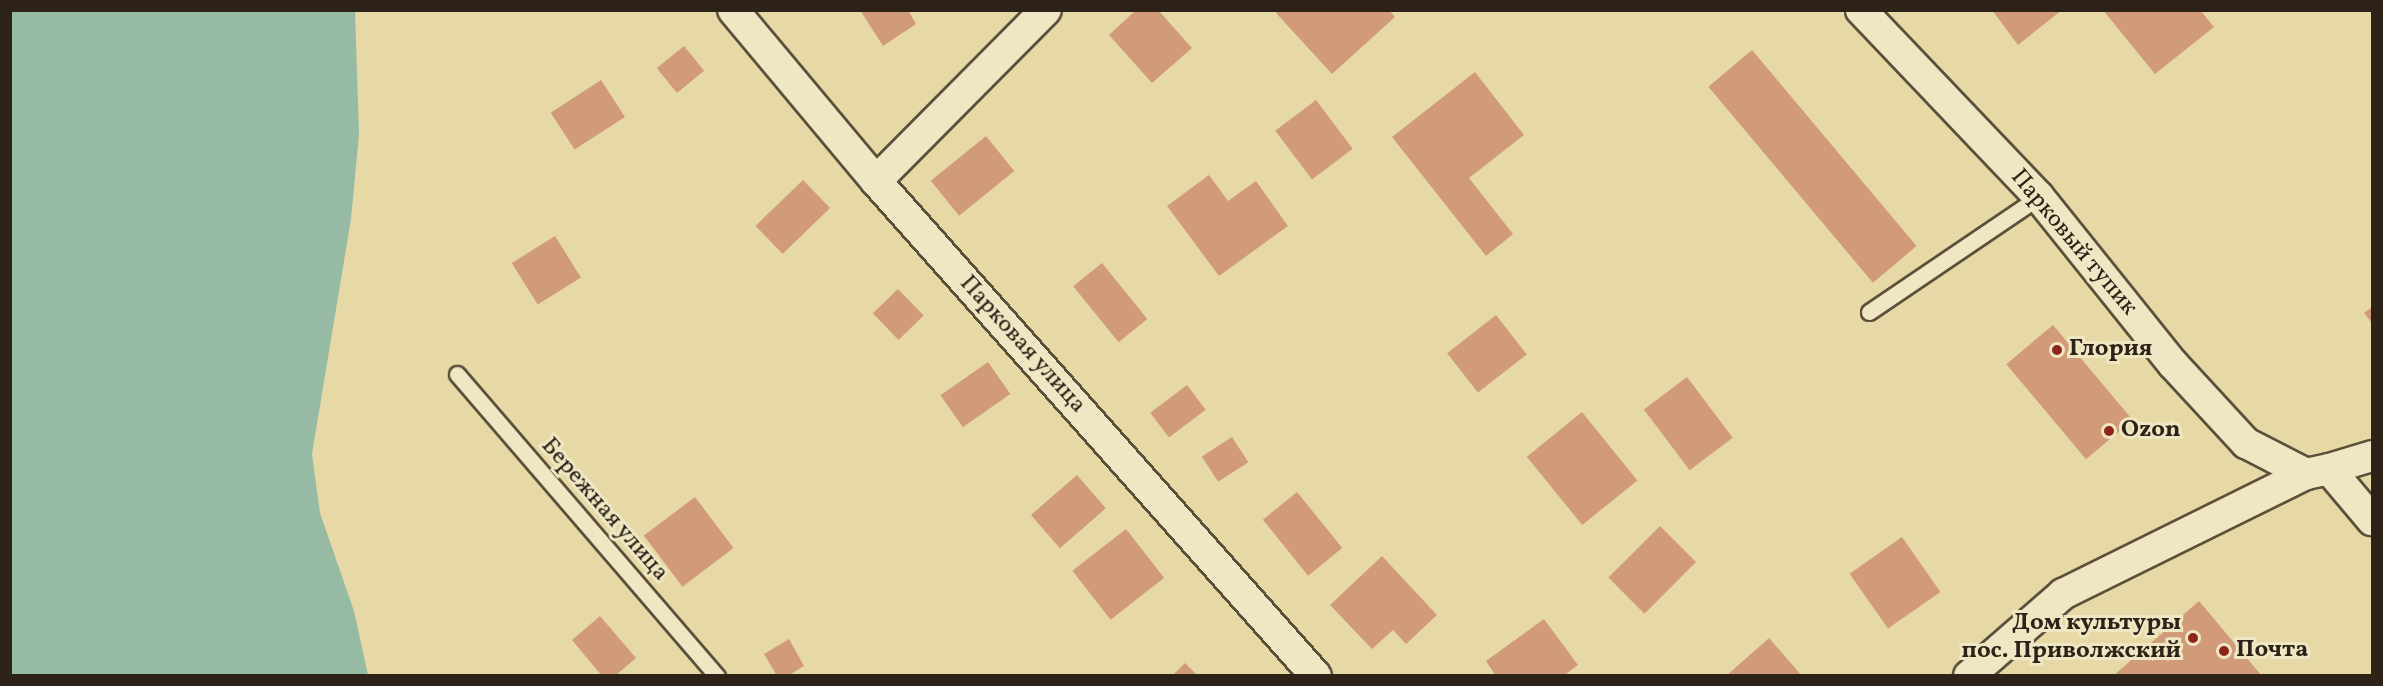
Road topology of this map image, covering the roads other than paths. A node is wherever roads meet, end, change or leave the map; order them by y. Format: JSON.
{"nodes":[{"id":1,"x":733,"y":10,"type":"edge"},
{"id":2,"x":1046,"y":10,"type":"edge"},
{"id":3,"x":1862,"y":10,"type":"edge"},
{"id":4,"x":876,"y":181,"type":"junction"},
{"id":5,"x":2038,"y":197,"type":"junction"},
{"id":6,"x":1869,"y":312,"type":"dead end"},
{"id":7,"x":457,"y":374,"type":"dead end"},
{"id":8,"x":2373,"y":456,"type":"edge"},
{"id":9,"x":2318,"y":472,"type":"junction"},
{"id":10,"x":2373,"y":520,"type":"edge"},
{"id":11,"x":717,"y":675,"type":"edge"},
{"id":12,"x":1316,"y":675,"type":"edge"},
{"id":13,"x":1969,"y":675,"type":"edge"}],
"edges":[{"from":1,"to":4,"type":"street","name":"Парковая улица"},
{"from":2,"to":4,"type":"street"},
{"from":3,"to":5,"type":"street","name":"Парковый тупик"},
{"from":4,"to":12,"type":"street","name":"Парковая улица"},
{"from":5,"to":6,"type":"lane"},
{"from":5,"to":9,"type":"street","name":"Парковый тупик"},
{"from":7,"to":11,"type":"lane","name":"Бережная улица"},
{"from":8,"to":9,"type":"street"},
{"from":9,"to":10,"type":"street","name":"Парковый тупик"},
{"from":9,"to":13,"type":"street"}]}
